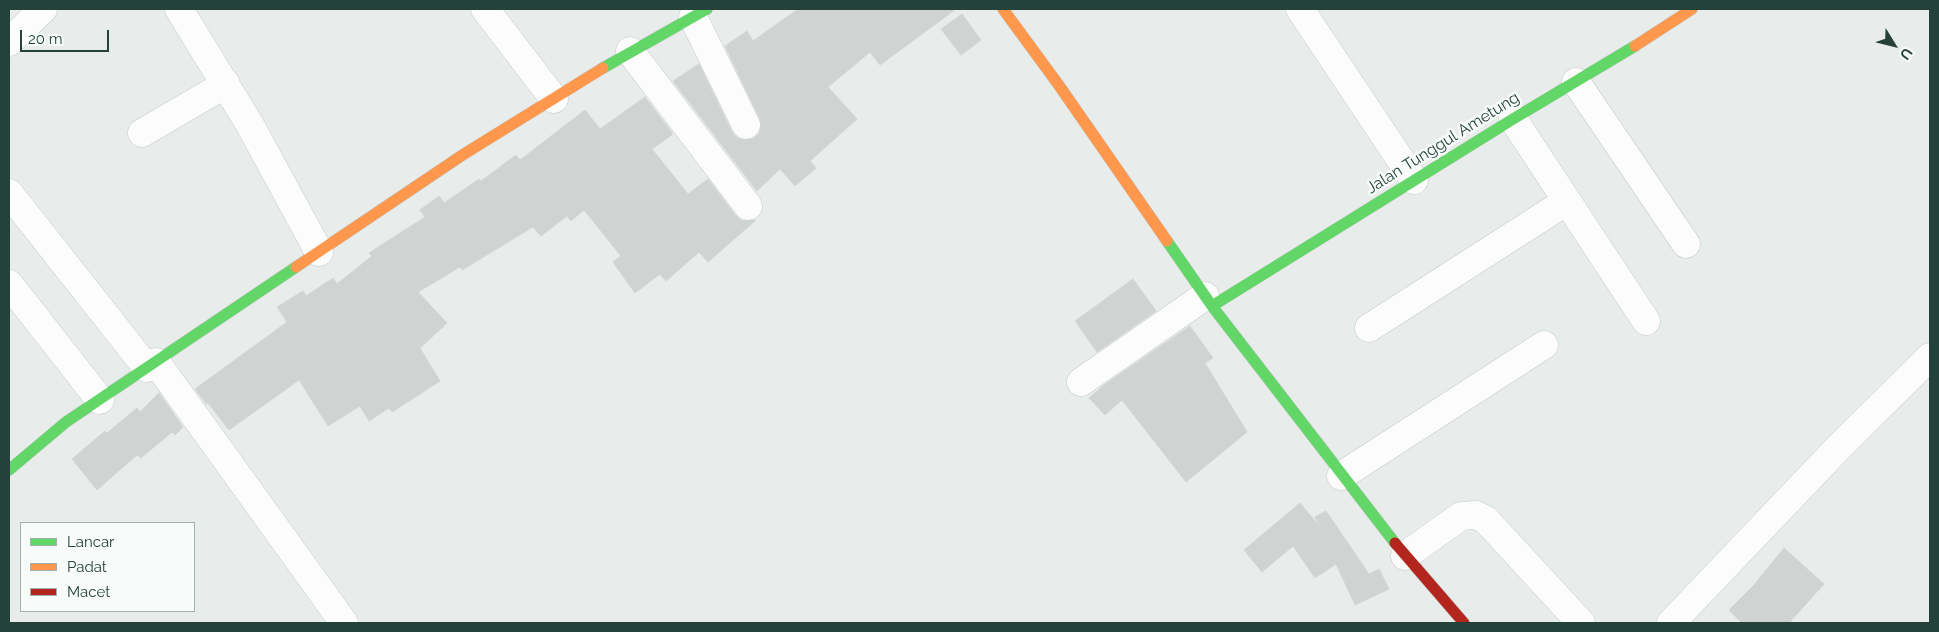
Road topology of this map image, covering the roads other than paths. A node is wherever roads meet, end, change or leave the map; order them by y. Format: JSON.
{"nodes":[{"id":1,"x":43,"y":9,"type":"edge"},
{"id":2,"x":179,"y":9,"type":"edge"},
{"id":3,"x":485,"y":9,"type":"edge"},
{"id":4,"x":1003,"y":9,"type":"edge"},
{"id":5,"x":1300,"y":9,"type":"edge"},
{"id":6,"x":1692,"y":9,"type":"edge"},
{"id":7,"x":700,"y":13,"type":"edge"},
{"id":8,"x":9,"y":42,"type":"edge"},
{"id":9,"x":630,"y":51,"type":"junction"},
{"id":10,"x":1576,"y":82,"type":"junction"},
{"id":11,"x":226,"y":84,"type":"junction"},
{"id":12,"x":554,"y":99,"type":"junction"},
{"id":13,"x":1513,"y":119,"type":"junction"},
{"id":14,"x":746,"y":125,"type":"dead end"},
{"id":15,"x":142,"y":134,"type":"dead end"},
{"id":16,"x":1414,"y":180,"type":"junction"},
{"id":17,"x":9,"y":193,"type":"edge"},
{"id":18,"x":1567,"y":201,"type":"junction"},
{"id":19,"x":748,"y":206,"type":"dead end"},
{"id":20,"x":1686,"y":244,"type":"dead end"},
{"id":21,"x":319,"y":252,"type":"junction"},
{"id":22,"x":9,"y":284,"type":"edge"},
{"id":23,"x":1209,"y":301,"type":"junction"},
{"id":24,"x":1646,"y":321,"type":"dead end"},
{"id":25,"x":1368,"y":328,"type":"dead end"},
{"id":26,"x":1544,"y":346,"type":"dead end"},
{"id":27,"x":1930,"y":357,"type":"edge"},
{"id":28,"x":151,"y":365,"type":"junction"},
{"id":29,"x":1081,"y":382,"type":"dead end"},
{"id":30,"x":100,"y":400,"type":"junction"},
{"id":31,"x":9,"y":470,"type":"edge"},
{"id":32,"x":1341,"y":476,"type":"junction"},
{"id":33,"x":1405,"y":556,"type":"junction"},
{"id":34,"x":344,"y":623,"type":"edge"},
{"id":35,"x":1464,"y":623,"type":"edge"},
{"id":36,"x":1581,"y":623,"type":"edge"},
{"id":37,"x":1671,"y":623,"type":"edge"}],
"edges":[{"from":1,"to":8,"type":"street"},
{"from":2,"to":11,"type":"street"},
{"from":3,"to":12,"type":"street"},
{"from":4,"to":23,"type":"street"},
{"from":5,"to":16,"type":"street"},
{"from":6,"to":10,"type":"street","name":"Jalan Tunggul Ametung"},
{"from":7,"to":9,"type":"street"},
{"from":7,"to":14,"type":"street"},
{"from":9,"to":12,"type":"street"},
{"from":9,"to":19,"type":"street"},
{"from":10,"to":13,"type":"street","name":"Jalan Tunggul Ametung"},
{"from":10,"to":20,"type":"street"},
{"from":11,"to":15,"type":"street"},
{"from":11,"to":21,"type":"street"},
{"from":12,"to":21,"type":"street"},
{"from":13,"to":16,"type":"street","name":"Jalan Tunggul Ametung"},
{"from":13,"to":18,"type":"street"},
{"from":16,"to":23,"type":"street","name":"Jalan Tunggul Ametung"},
{"from":17,"to":28,"type":"street"},
{"from":18,"to":24,"type":"street"},
{"from":18,"to":25,"type":"street"},
{"from":21,"to":28,"type":"street"},
{"from":22,"to":30,"type":"street"},
{"from":23,"to":29,"type":"street"},
{"from":23,"to":32,"type":"street"},
{"from":26,"to":32,"type":"street"},
{"from":27,"to":37,"type":"street"},
{"from":28,"to":30,"type":"street"},
{"from":28,"to":34,"type":"street"},
{"from":30,"to":31,"type":"street"},
{"from":32,"to":33,"type":"street"},
{"from":33,"to":35,"type":"street"},
{"from":33,"to":36,"type":"street"}]}
